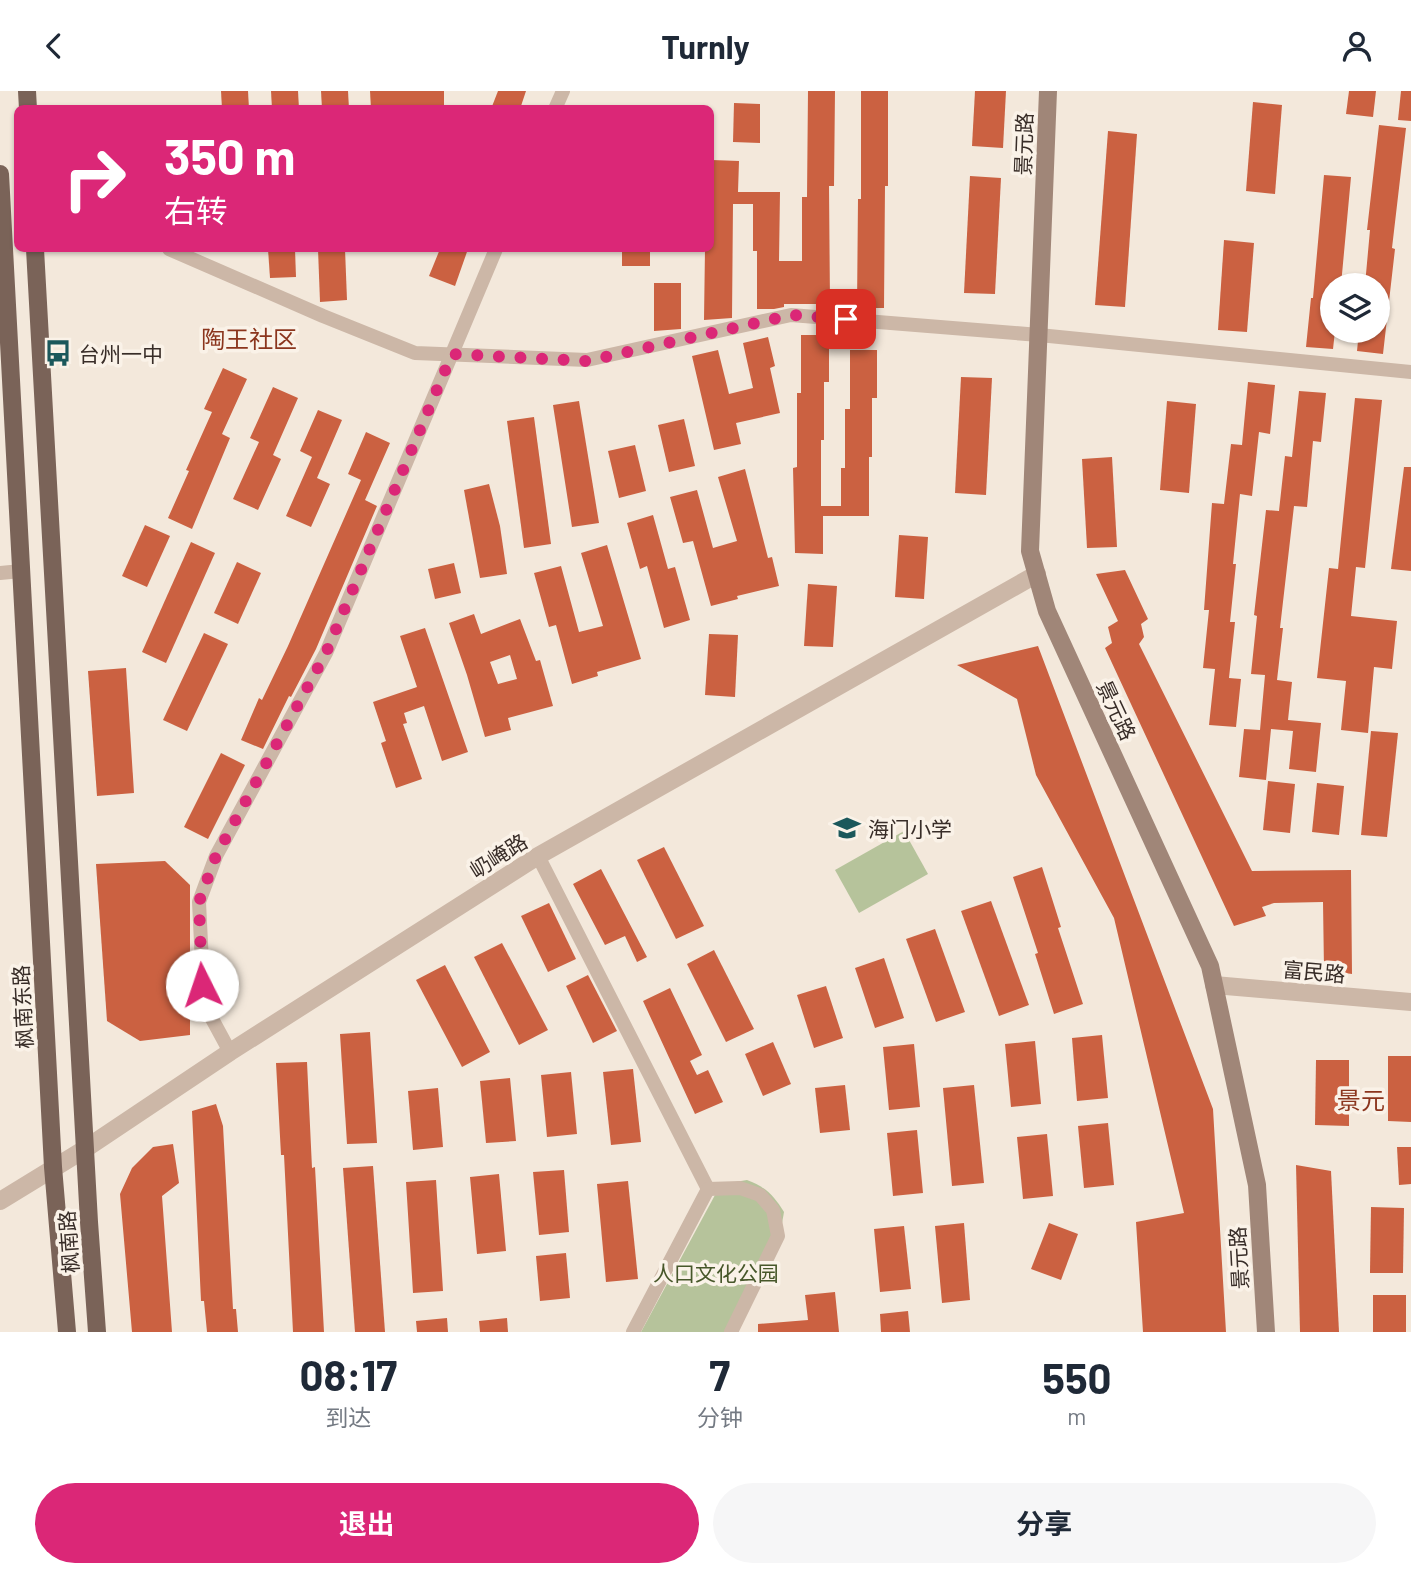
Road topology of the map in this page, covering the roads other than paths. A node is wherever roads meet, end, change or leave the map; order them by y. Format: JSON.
{"nodes":[{"id":1,"x":1048,"y":91,"type":"edge"},
{"id":2,"x":0,"y":174,"type":"edge"},
{"id":3,"x":35,"y":252,"type":"edge"},
{"id":4,"x":176,"y":252,"type":"edge"},
{"id":5,"x":495,"y":252,"type":"edge"},
{"id":6,"x":1038,"y":335,"type":"junction"},
{"id":7,"x":452,"y":354,"type":"junction"},
{"id":8,"x":1411,"y":372,"type":"edge"},
{"id":9,"x":6,"y":413,"type":"edge"},
{"id":10,"x":22,"y":571,"type":"junction"},
{"id":11,"x":0,"y":573,"type":"edge"},
{"id":12,"x":1037,"y":574,"type":"junction"},
{"id":13,"x":538,"y":856,"type":"junction"},
{"id":14,"x":1214,"y":985,"type":"junction"},
{"id":15,"x":1411,"y":1002,"type":"edge"},
{"id":16,"x":230,"y":1052,"type":"junction"},
{"id":17,"x":85,"y":1149,"type":"junction"},
{"id":18,"x":53,"y":1167,"type":"junction"},
{"id":19,"x":708,"y":1189,"type":"junction"},
{"id":20,"x":0,"y":1201,"type":"edge"},
{"id":21,"x":67,"y":1332,"type":"edge"},
{"id":22,"x":97,"y":1332,"type":"edge"},
{"id":23,"x":634,"y":1332,"type":"edge"},
{"id":24,"x":731,"y":1332,"type":"edge"},
{"id":25,"x":1266,"y":1332,"type":"edge"}],
"edges":[{"from":1,"to":6,"type":"main road","name":"景元路"},
{"from":2,"to":9,"type":"main road","name":"枫南东路"},
{"from":3,"to":17,"type":"main road","name":"枫南路"},
{"from":4,"to":7,"type":"street"},
{"from":5,"to":7,"type":"street"},
{"from":6,"to":7,"type":"street"},
{"from":6,"to":8,"type":"street"},
{"from":6,"to":12,"type":"main road","name":"景元路"},
{"from":7,"to":16,"type":"street"},
{"from":9,"to":10,"type":"main road","name":"枫南东路"},
{"from":10,"to":11,"type":"street"},
{"from":10,"to":18,"type":"main road","name":"枫南东路"},
{"from":12,"to":13,"type":"street","name":"屷崦路"},
{"from":12,"to":14,"type":"main road","name":"景元路"},
{"from":13,"to":16,"type":"street","name":"屷崦路"},
{"from":13,"to":19,"type":"street"},
{"from":14,"to":15,"type":"street","name":"富民路"},
{"from":14,"to":25,"type":"main road","name":"景元路"},
{"from":16,"to":17,"type":"street","name":"屷崦路"},
{"from":17,"to":18,"type":"street","name":"屷崦路"},
{"from":17,"to":22,"type":"main road","name":"枫南路"},
{"from":18,"to":20,"type":"street","name":"屷崦路"},
{"from":18,"to":21,"type":"main road","name":"枫南路"},
{"from":19,"to":23,"type":"street"},
{"from":19,"to":24,"type":"street"}]}
